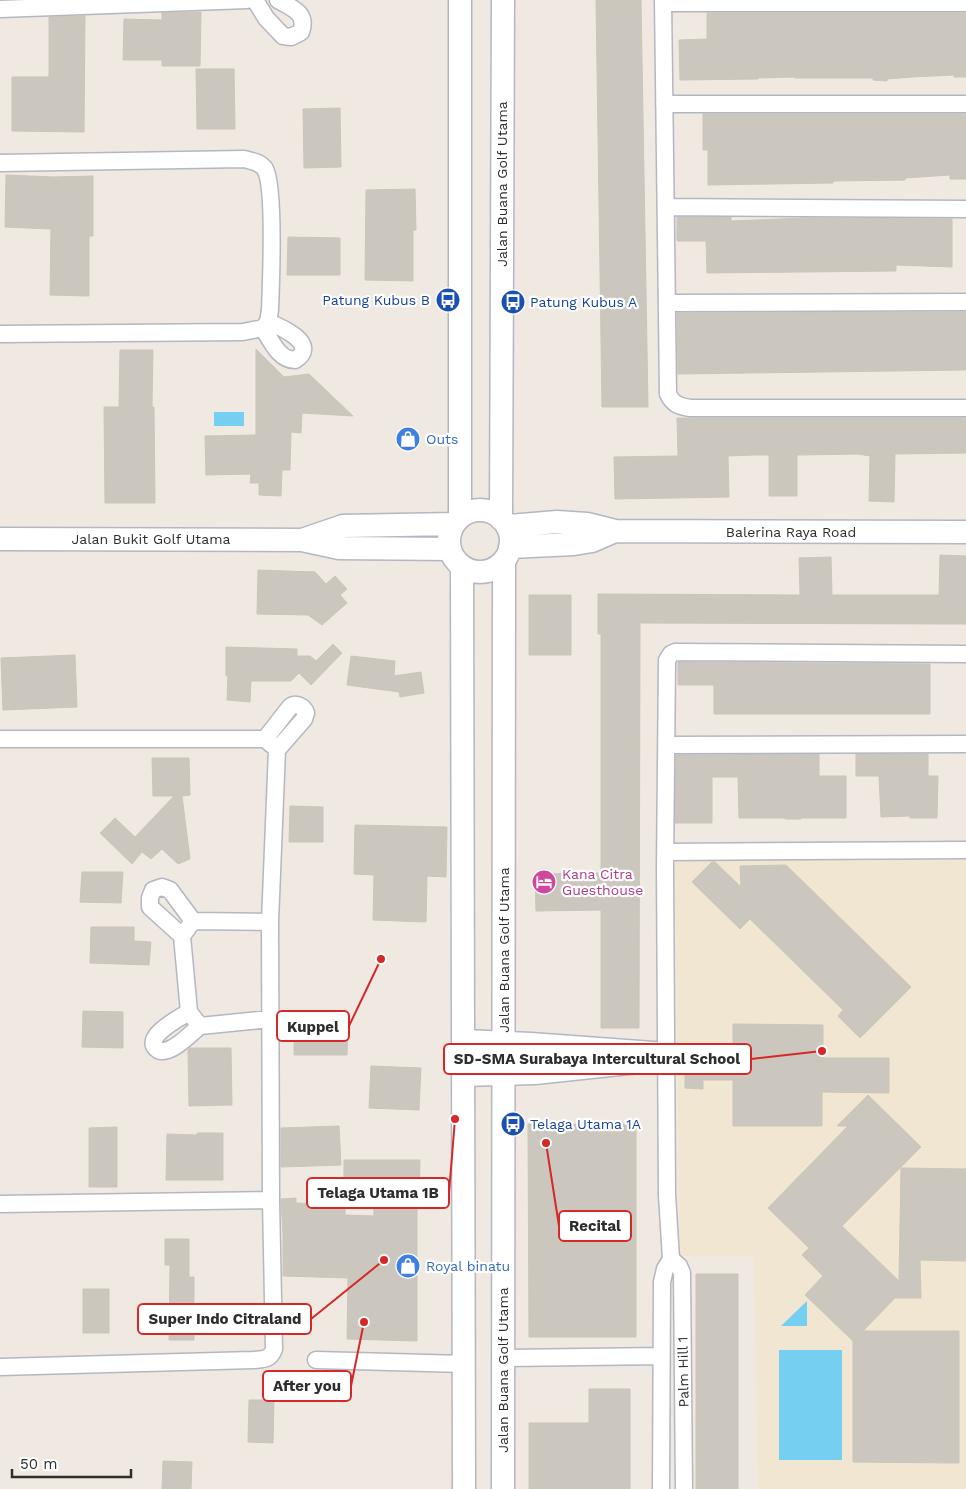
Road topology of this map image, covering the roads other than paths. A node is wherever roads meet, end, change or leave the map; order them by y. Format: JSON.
{"nodes":[{"id":1,"x":247,"y":0,"type":"edge"},
{"id":2,"x":255,"y":0,"type":"edge"},
{"id":3,"x":278,"y":0,"type":"edge"},
{"id":4,"x":460,"y":0,"type":"edge"},
{"id":5,"x":503,"y":0,"type":"edge"},
{"id":6,"x":663,"y":1,"type":"edge"},
{"id":7,"x":966,"y":3,"type":"edge"},
{"id":8,"x":0,"y":9,"type":"edge"},
{"id":9,"x":664,"y":104,"type":"junction"},
{"id":10,"x":966,"y":104,"type":"edge"},
{"id":11,"x":0,"y":163,"type":"edge"},
{"id":12,"x":666,"y":206,"type":"junction"},
{"id":13,"x":966,"y":209,"type":"edge"},
{"id":14,"x":966,"y":302,"type":"edge"},
{"id":15,"x":667,"y":303,"type":"junction"},
{"id":16,"x":0,"y":334,"type":"edge"},
{"id":17,"x":966,"y":408,"type":"edge"},
{"id":18,"x":457,"y":521,"type":"junction"},
{"id":19,"x":966,"y":532,"type":"edge"},
{"id":20,"x":505,"y":538,"type":"junction"},
{"id":21,"x":0,"y":539,"type":"edge"},
{"id":22,"x":302,"y":540,"type":"junction"},
{"id":23,"x":456,"y":558,"type":"junction"},
{"id":24,"x":966,"y":654,"type":"edge"},
{"id":25,"x":0,"y":738,"type":"edge"},
{"id":26,"x":265,"y":739,"type":"junction"},
{"id":27,"x":966,"y":744,"type":"edge"},
{"id":28,"x":667,"y":745,"type":"junction"},
{"id":29,"x":277,"y":750,"type":"junction"},
{"id":30,"x":966,"y":850,"type":"edge"},
{"id":31,"x":666,"y":852,"type":"junction"},
{"id":32,"x":193,"y":921,"type":"junction"},
{"id":33,"x":270,"y":922,"type":"junction"},
{"id":34,"x":182,"y":936,"type":"junction"},
{"id":35,"x":189,"y":1012,"type":"junction"},
{"id":36,"x":270,"y":1019,"type":"junction"},
{"id":37,"x":200,"y":1026,"type":"junction"},
{"id":38,"x":464,"y":1038,"type":"junction"},
{"id":39,"x":504,"y":1039,"type":"junction"},
{"id":40,"x":667,"y":1057,"type":"junction"},
{"id":41,"x":464,"y":1078,"type":"junction"},
{"id":42,"x":504,"y":1078,"type":"junction"},
{"id":43,"x":271,"y":1200,"type":"junction"},
{"id":44,"x":0,"y":1204,"type":"edge"},
{"id":45,"x":671,"y":1259,"type":"junction"},
{"id":46,"x":660,"y":1356,"type":"junction"},
{"id":47,"x":504,"y":1358,"type":"junction"},
{"id":48,"x":316,"y":1360,"type":"dead end"},
{"id":49,"x":464,"y":1364,"type":"junction"},
{"id":50,"x":0,"y":1367,"type":"edge"},
{"id":51,"x":464,"y":1489,"type":"edge"},
{"id":52,"x":503,"y":1489,"type":"edge"},
{"id":53,"x":660,"y":1489,"type":"edge"},
{"id":54,"x":684,"y":1489,"type":"edge"}],
"edges":[{"from":1,"to":8,"type":"street"},
{"from":2,"to":3,"type":"street"},
{"from":4,"to":18,"type":"main road"},
{"from":5,"to":20,"type":"main road","name":"Jalan Buana Golf Utama"},
{"from":6,"to":7,"type":"street"},
{"from":6,"to":9,"type":"street"},
{"from":9,"to":10,"type":"street"},
{"from":9,"to":12,"type":"street"},
{"from":11,"to":16,"type":"street"},
{"from":12,"to":13,"type":"street"},
{"from":12,"to":15,"type":"street"},
{"from":14,"to":15,"type":"street"},
{"from":15,"to":17,"type":"street"},
{"from":18,"to":20,"type":"main road"},
{"from":18,"to":22,"type":"main road","name":"Jalan Bukit Golf Utama"},
{"from":18,"to":23,"type":"main road"},
{"from":19,"to":20,"type":"main road","name":"Balerina Raya Road"},
{"from":20,"to":23,"type":"main road"},
{"from":20,"to":39,"type":"main road","name":"Jalan Buana Golf Utama"},
{"from":21,"to":22,"type":"main road","name":"Jalan Bukit Golf Utama"},
{"from":22,"to":23,"type":"main road","name":"Jalan Bukit Golf Utama"},
{"from":23,"to":38,"type":"main road"},
{"from":24,"to":28,"type":"street","name":"Palm Hill 1"},
{"from":25,"to":26,"type":"street"},
{"from":26,"to":29,"type":"street"},
{"from":26,"to":29,"type":"street"},
{"from":27,"to":28,"type":"street"},
{"from":28,"to":31,"type":"street","name":"Palm Hill 1"},
{"from":29,"to":33,"type":"street"},
{"from":30,"to":31,"type":"street"},
{"from":31,"to":40,"type":"street","name":"Palm Hill 1"},
{"from":32,"to":33,"type":"street"},
{"from":32,"to":34,"type":"street"},
{"from":32,"to":34,"type":"street"},
{"from":33,"to":36,"type":"street"},
{"from":34,"to":35,"type":"street"},
{"from":35,"to":37,"type":"street"},
{"from":35,"to":37,"type":"street"},
{"from":36,"to":37,"type":"street"},
{"from":36,"to":43,"type":"street"},
{"from":38,"to":39,"type":"street"},
{"from":38,"to":41,"type":"main road"},
{"from":39,"to":40,"type":"street"},
{"from":39,"to":42,"type":"main road","name":"Jalan Buana Golf Utama"},
{"from":40,"to":42,"type":"street"},
{"from":40,"to":45,"type":"street","name":"Palm Hill 1"},
{"from":41,"to":42,"type":"street"},
{"from":41,"to":49,"type":"main road"},
{"from":42,"to":47,"type":"main road","name":"Jalan Buana Golf Utama"},
{"from":43,"to":44,"type":"street"},
{"from":43,"to":50,"type":"street"},
{"from":45,"to":46,"type":"street","name":"Palm Hill 1"},
{"from":45,"to":54,"type":"street","name":"Palm Hill 1"},
{"from":46,"to":47,"type":"street","name":"Palm Hill 1"},
{"from":46,"to":53,"type":"street","name":"Palm Hill 1"},
{"from":47,"to":52,"type":"main road","name":"Jalan Buana Golf Utama"},
{"from":48,"to":49,"type":"street"},
{"from":49,"to":51,"type":"main road"}]}
